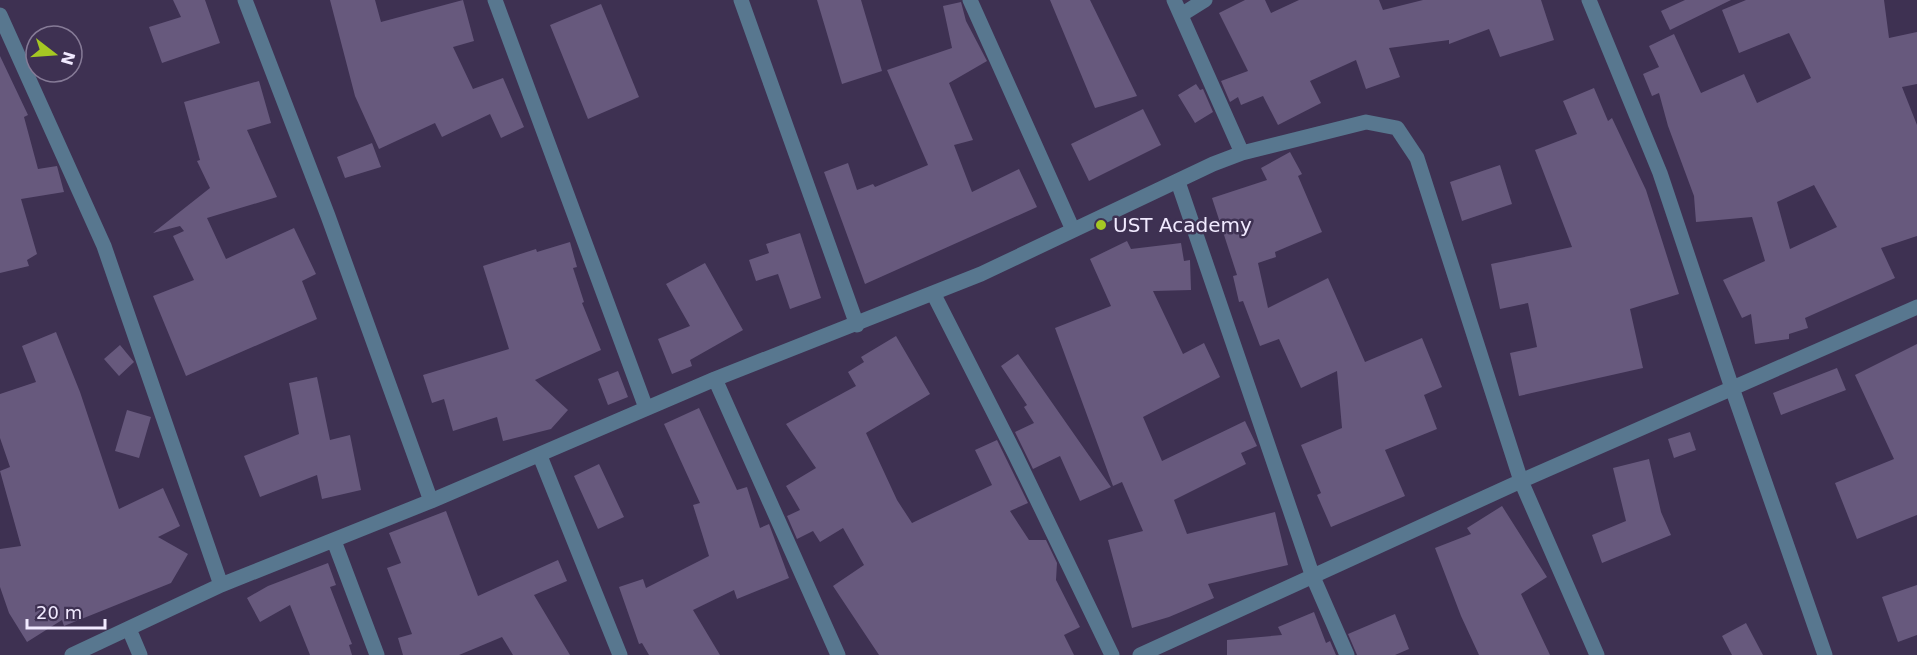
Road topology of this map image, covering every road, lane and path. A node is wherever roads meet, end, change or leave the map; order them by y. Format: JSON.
{"nodes":[{"id":1,"x":245,"y":0,"type":"edge"},
{"id":2,"x":495,"y":0,"type":"edge"},
{"id":3,"x":741,"y":0,"type":"edge"},
{"id":4,"x":970,"y":0,"type":"edge"},
{"id":5,"x":1174,"y":0,"type":"edge"},
{"id":6,"x":1205,"y":0,"type":"edge"},
{"id":7,"x":1589,"y":0,"type":"edge"},
{"id":8,"x":0,"y":15,"type":"edge"},
{"id":9,"x":1181,"y":15,"type":"junction"},
{"id":10,"x":1242,"y":153,"type":"junction"},
{"id":11,"x":1178,"y":182,"type":"junction"},
{"id":12,"x":1072,"y":230,"type":"junction"},
{"id":13,"x":933,"y":293,"type":"junction"},
{"id":14,"x":1917,"y":307,"type":"edge"},
{"id":15,"x":857,"y":325,"type":"junction"},
{"id":16,"x":715,"y":379,"type":"junction"},
{"id":17,"x":1732,"y":388,"type":"junction"},
{"id":18,"x":646,"y":408,"type":"junction"},
{"id":19,"x":540,"y":456,"type":"junction"},
{"id":20,"x":1521,"y":481,"type":"junction"},
{"id":21,"x":431,"y":501,"type":"junction"},
{"id":22,"x":334,"y":541,"type":"junction"},
{"id":23,"x":1313,"y":578,"type":"junction"},
{"id":24,"x":221,"y":585,"type":"junction"},
{"id":25,"x":129,"y":629,"type":"junction"},
{"id":26,"x":72,"y":655,"type":"edge"},
{"id":27,"x":140,"y":655,"type":"edge"},
{"id":28,"x":377,"y":655,"type":"edge"},
{"id":29,"x":620,"y":655,"type":"edge"},
{"id":30,"x":838,"y":655,"type":"edge"},
{"id":31,"x":1112,"y":655,"type":"edge"},
{"id":32,"x":1140,"y":655,"type":"edge"},
{"id":33,"x":1347,"y":655,"type":"edge"},
{"id":34,"x":1597,"y":655,"type":"edge"},
{"id":35,"x":1825,"y":655,"type":"edge"}],
"edges":[{"from":1,"to":21,"type":"street"},
{"from":2,"to":18,"type":"street"},
{"from":3,"to":15,"type":"street"},
{"from":4,"to":12,"type":"street"},
{"from":5,"to":9,"type":"street"},
{"from":6,"to":9,"type":"street"},
{"from":7,"to":17,"type":"street"},
{"from":8,"to":24,"type":"street"},
{"from":9,"to":10,"type":"street"},
{"from":10,"to":11,"type":"street"},
{"from":10,"to":20,"type":"street"},
{"from":11,"to":12,"type":"street"},
{"from":11,"to":23,"type":"street"},
{"from":12,"to":13,"type":"street"},
{"from":13,"to":15,"type":"street"},
{"from":13,"to":31,"type":"street"},
{"from":14,"to":17,"type":"street"},
{"from":15,"to":16,"type":"street"},
{"from":16,"to":18,"type":"street"},
{"from":16,"to":30,"type":"street"},
{"from":17,"to":20,"type":"street"},
{"from":17,"to":35,"type":"street"},
{"from":18,"to":19,"type":"street"},
{"from":19,"to":21,"type":"street"},
{"from":19,"to":29,"type":"street"},
{"from":20,"to":23,"type":"street"},
{"from":20,"to":34,"type":"street"},
{"from":21,"to":22,"type":"street"},
{"from":22,"to":24,"type":"street"},
{"from":22,"to":28,"type":"street"},
{"from":23,"to":32,"type":"street"},
{"from":23,"to":33,"type":"street"},
{"from":24,"to":25,"type":"street"},
{"from":25,"to":26,"type":"street"},
{"from":25,"to":27,"type":"street"}]}
